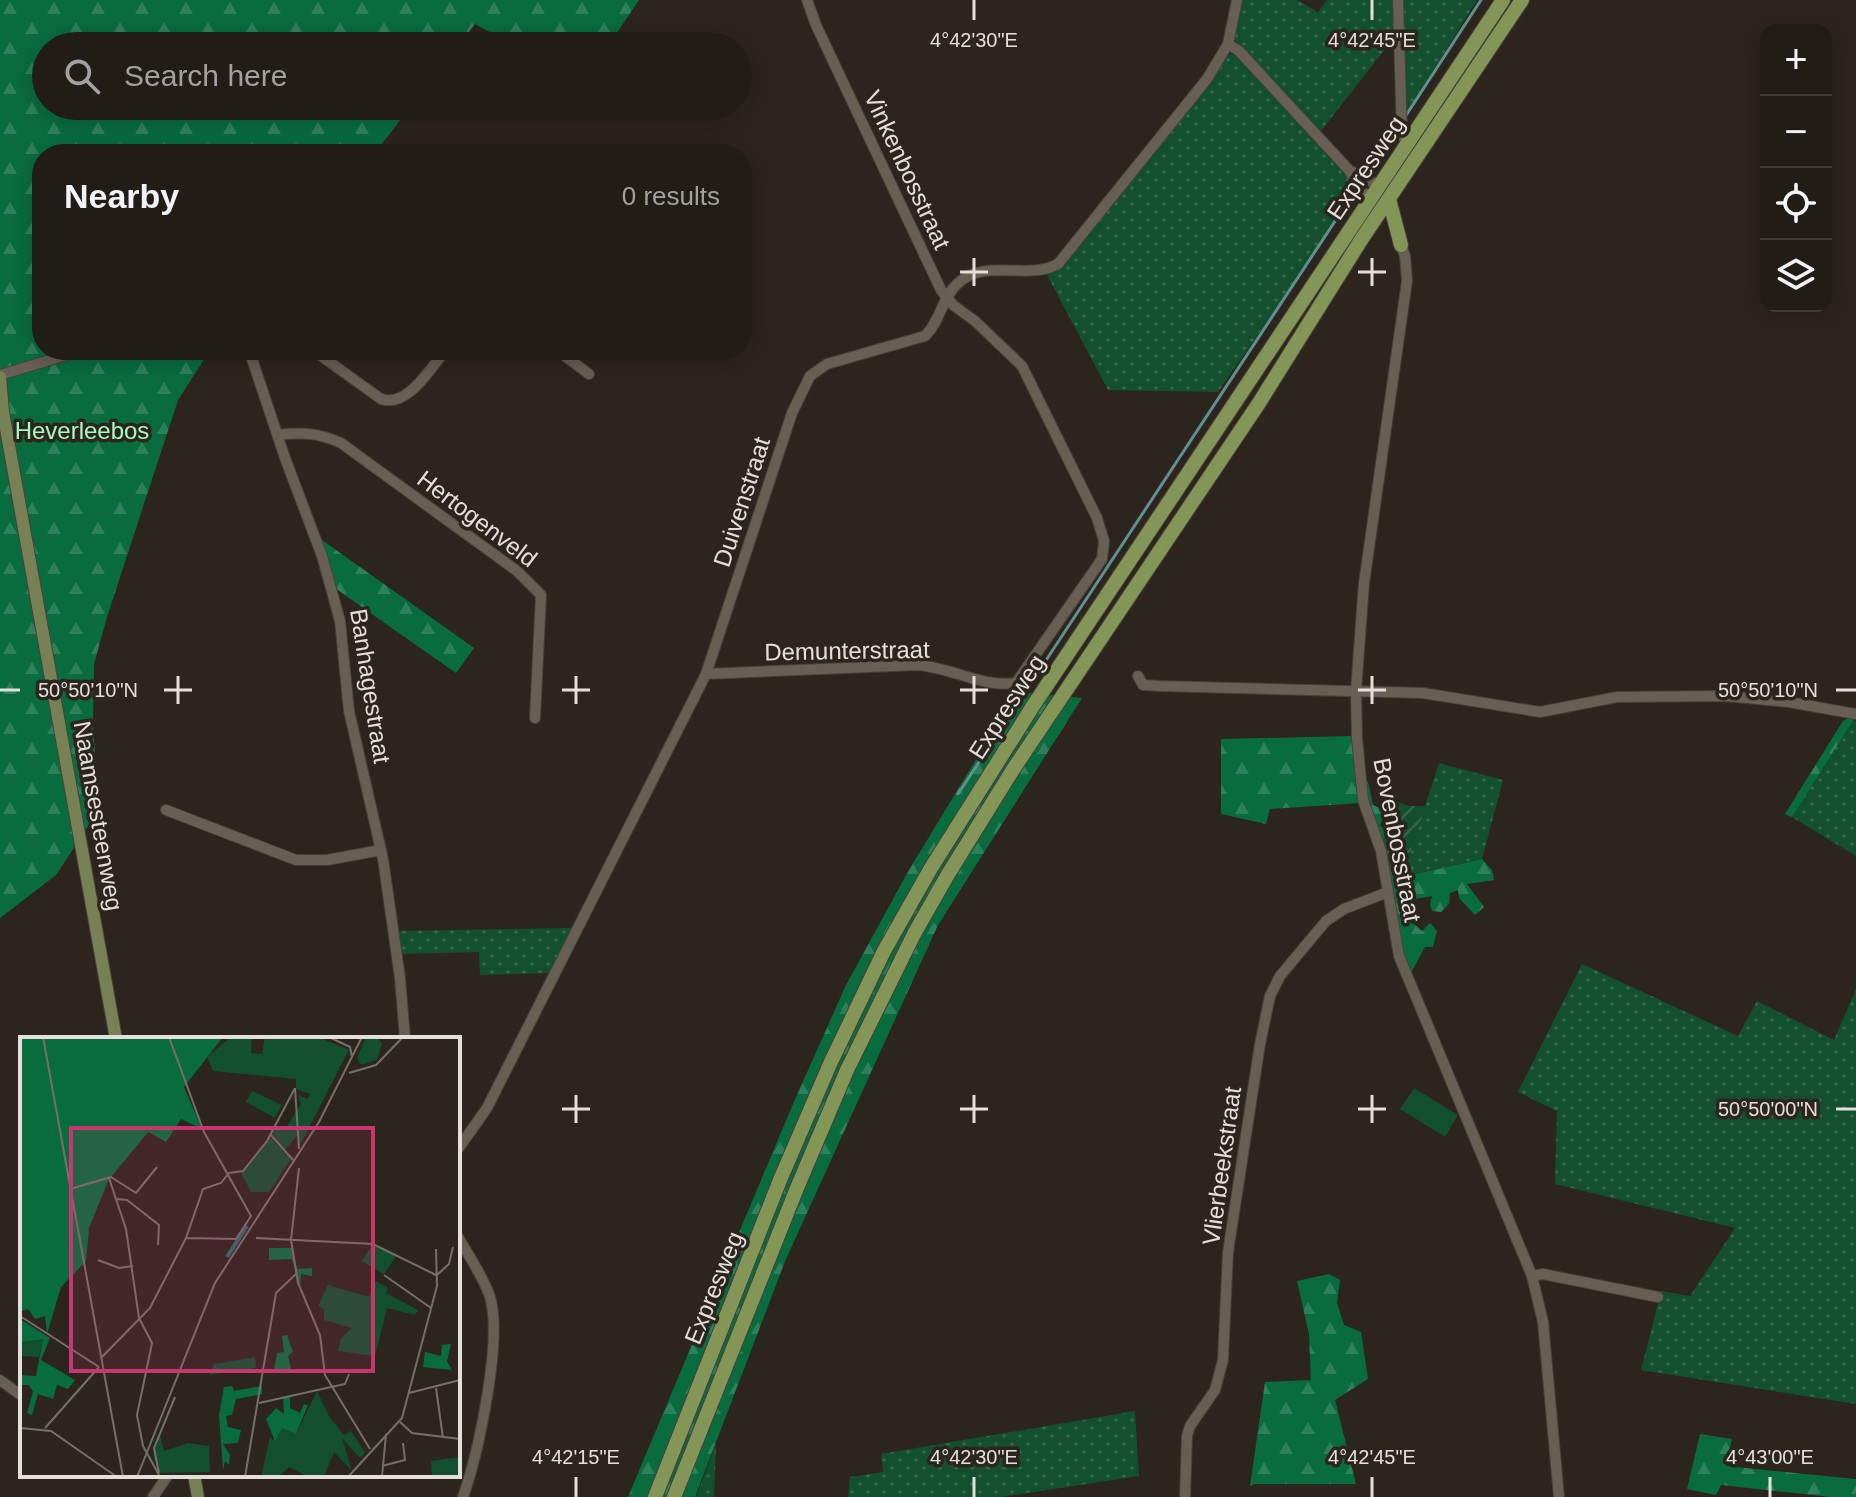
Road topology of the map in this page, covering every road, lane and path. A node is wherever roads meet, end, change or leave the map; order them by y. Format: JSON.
{"nodes":[{"id":1,"x":807,"y":0,"type":"edge"},
{"id":2,"x":1237,"y":0,"type":"edge"},
{"id":3,"x":1398,"y":0,"type":"edge"},
{"id":4,"x":1503,"y":0,"type":"edge"},
{"id":5,"x":1522,"y":0,"type":"edge"},
{"id":6,"x":1228,"y":44,"type":"junction"},
{"id":7,"x":1402,"y":136,"type":"dead end"},
{"id":8,"x":1372,"y":190,"type":"junction"},
{"id":9,"x":1389,"y":199,"type":"junction"},
{"id":10,"x":1366,"y":233,"type":"junction"},
{"id":11,"x":1401,"y":245,"type":"junction"},
{"id":12,"x":947,"y":298,"type":"junction"},
{"id":13,"x":51,"y":360,"type":"edge"},
{"id":14,"x":252,"y":360,"type":"edge"},
{"id":15,"x":327,"y":360,"type":"edge"},
{"id":16,"x":437,"y":360,"type":"edge"},
{"id":17,"x":570,"y":360,"type":"edge"},
{"id":18,"x":589,"y":374,"type":"dead end"},
{"id":19,"x":0,"y":376,"type":"edge"},
{"id":20,"x":2,"y":407,"type":"edge"},
{"id":21,"x":278,"y":435,"type":"junction"},
{"id":22,"x":706,"y":674,"type":"junction"},
{"id":23,"x":1138,"y":676,"type":"dead end"},
{"id":24,"x":986,"y":682,"type":"joint"},
{"id":25,"x":1356,"y":691,"type":"junction"},
{"id":26,"x":1856,"y":714,"type":"edge"},
{"id":27,"x":535,"y":718,"type":"dead end"},
{"id":28,"x":166,"y":810,"type":"dead end"},
{"id":29,"x":381,"y":850,"type":"junction"},
{"id":30,"x":1388,"y":892,"type":"junction"},
{"id":31,"x":116,"y":1037,"type":"edge"},
{"id":32,"x":405,"y":1037,"type":"edge"},
{"id":33,"x":460,"y":1146,"type":"edge"},
{"id":34,"x":460,"y":1241,"type":"edge"},
{"id":35,"x":1532,"y":1276,"type":"junction"},
{"id":36,"x":1658,"y":1297,"type":"dead end"},
{"id":37,"x":0,"y":1380,"type":"edge"},
{"id":38,"x":20,"y":1395,"type":"edge"},
{"id":39,"x":167,"y":1477,"type":"edge"},
{"id":40,"x":194,"y":1477,"type":"edge"},
{"id":41,"x":153,"y":1497,"type":"edge"},
{"id":42,"x":198,"y":1497,"type":"edge"},
{"id":43,"x":463,"y":1497,"type":"edge"},
{"id":44,"x":655,"y":1497,"type":"edge"},
{"id":45,"x":674,"y":1497,"type":"edge"},
{"id":46,"x":1185,"y":1497,"type":"edge"},
{"id":47,"x":1559,"y":1497,"type":"edge"}],
"edges":[{"from":1,"to":12,"type":"street","name":"Vinkenbosstraat"},
{"from":2,"to":6,"type":"street","name":"Duivenstraat"},
{"from":3,"to":7,"type":"street"},
{"from":4,"to":8,"type":"highway","name":"Expresweg"},
{"from":5,"to":9,"type":"highway","name":"Expresweg"},
{"from":6,"to":8,"type":"street"},
{"from":6,"to":12,"type":"street","name":"Duivenstraat"},
{"from":8,"to":44,"type":"highway","name":"Expresweg"},
{"from":9,"to":10,"type":"highway","name":"Expresweg"},
{"from":9,"to":11,"type":"highway"},
{"from":10,"to":11,"type":"highway"},
{"from":10,"to":45,"type":"highway","name":"Expresweg"},
{"from":11,"to":25,"type":"street","name":"Bovenbosstraat"},
{"from":12,"to":22,"type":"street","name":"Duivenstraat"},
{"from":12,"to":24,"type":"street","name":"Vinkenbosstraat"},
{"from":13,"to":19,"type":"street"},
{"from":14,"to":21,"type":"street","name":"Banhagestraat"},
{"from":15,"to":16,"type":"street"},
{"from":17,"to":18,"type":"street"},
{"from":19,"to":20,"type":"main road","name":"Naamsesteenweg"},
{"from":20,"to":31,"type":"main road","name":"Naamsesteenweg"},
{"from":21,"to":27,"type":"street","name":"Hertogenveld"},
{"from":21,"to":29,"type":"street","name":"Banhagestraat"},
{"from":22,"to":24,"type":"street","name":"Demunterstraat"},
{"from":22,"to":33,"type":"street","name":"Duivenstraat"},
{"from":23,"to":25,"type":"street"},
{"from":25,"to":26,"type":"street"},
{"from":25,"to":30,"type":"street","name":"Bovenbosstraat"},
{"from":28,"to":29,"type":"street"},
{"from":29,"to":32,"type":"street","name":"Banhagestraat"},
{"from":30,"to":35,"type":"street","name":"Bovenbosstraat"},
{"from":30,"to":46,"type":"street","name":"Vlierbeekstraat"},
{"from":34,"to":43,"type":"street"},
{"from":35,"to":36,"type":"street"},
{"from":35,"to":47,"type":"street","name":"Bovenbosstraat"},
{"from":37,"to":38,"type":"street"},
{"from":39,"to":41,"type":"street"},
{"from":40,"to":42,"type":"main road"}]}
